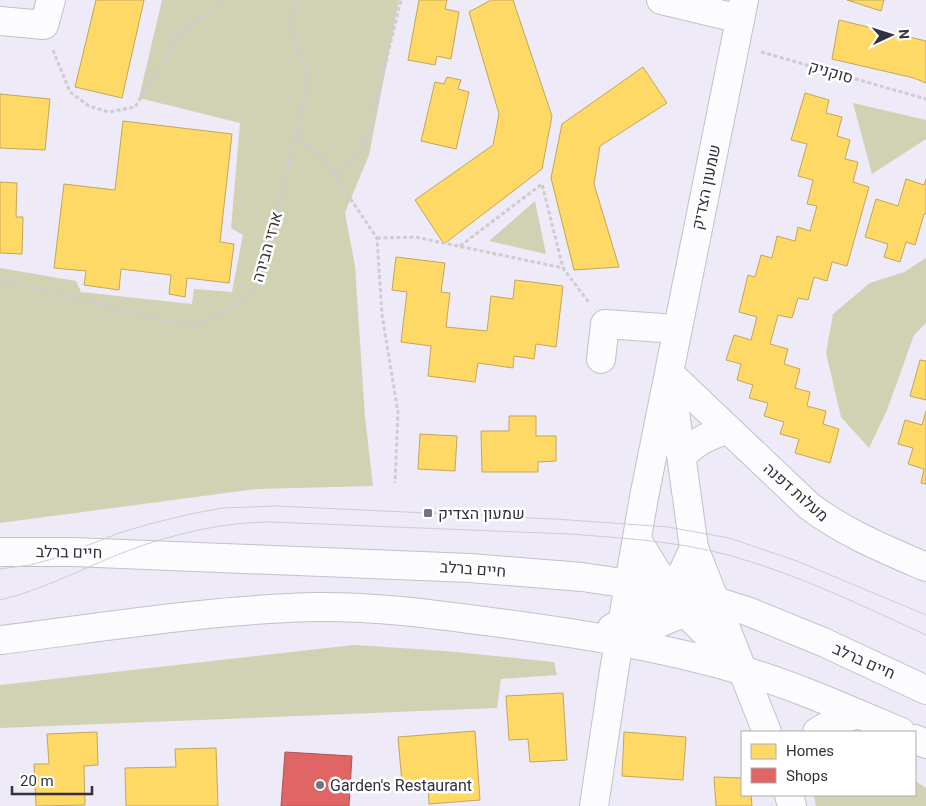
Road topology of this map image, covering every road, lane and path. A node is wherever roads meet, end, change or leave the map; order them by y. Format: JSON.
{"nodes":[{"id":1,"x":52,"y":0,"type":"edge"},
{"id":2,"x":222,"y":0,"type":"edge"},
{"id":3,"x":298,"y":0,"type":"edge"},
{"id":4,"x":401,"y":0,"type":"edge"},
{"id":5,"x":661,"y":0,"type":"edge"},
{"id":6,"x":0,"y":21,"type":"edge"},
{"id":7,"x":740,"y":21,"type":"edge"},
{"id":8,"x":44,"y":26,"type":"junction"},
{"id":9,"x":926,"y":99,"type":"edge"},
{"id":10,"x":296,"y":135,"type":"junction"},
{"id":11,"x":334,"y":175,"type":"junction"},
{"id":12,"x":377,"y":238,"type":"junction"},
{"id":13,"x":460,"y":246,"type":"junction"},
{"id":14,"x":563,"y":268,"type":"junction"},
{"id":15,"x":0,"y":280,"type":"edge"},
{"id":16,"x":605,"y":324,"type":"junction"},
{"id":17,"x":677,"y":329,"type":"junction"},
{"id":18,"x":600,"y":359,"type":"dead end"},
{"id":19,"x":670,"y":374,"type":"junction"},
{"id":20,"x":728,"y":430,"type":"junction"},
{"id":21,"x":682,"y":456,"type":"junction"},
{"id":22,"x":396,"y":483,"type":"dead end"},
{"id":23,"x":637,"y":540,"type":"junction"},
{"id":24,"x":694,"y":548,"type":"junction"},
{"id":25,"x":0,"y":552,"type":"edge"},
{"id":26,"x":926,"y":567,"type":"edge"},
{"id":27,"x":629,"y":584,"type":"junction"},
{"id":28,"x":668,"y":590,"type":"junction"},
{"id":29,"x":715,"y":601,"type":"junction"},
{"id":30,"x":685,"y":612,"type":"junction"},
{"id":31,"x":612,"y":633,"type":"junction"},
{"id":32,"x":0,"y":640,"type":"edge"},
{"id":33,"x":742,"y":670,"type":"junction"},
{"id":34,"x":926,"y":690,"type":"edge"},
{"id":35,"x":857,"y":714,"type":"junction"},
{"id":36,"x":767,"y":731,"type":"edge"},
{"id":37,"x":819,"y":731,"type":"edge"},
{"id":38,"x":899,"y":731,"type":"edge"},
{"id":39,"x":594,"y":806,"type":"edge"}],
"edges":[{"from":1,"to":8,"type":"main road"},
{"from":2,"to":8,"type":"path"},
{"from":3,"to":10,"type":"path","name":"ארזי הבירה"},
{"from":4,"to":11,"type":"path"},
{"from":5,"to":7,"type":"main road"},
{"from":6,"to":8,"type":"main road"},
{"from":7,"to":9,"type":"path","name":"סוקניק"},
{"from":7,"to":17,"type":"main road","name":"שמעון הצדיק"},
{"from":10,"to":11,"type":"path"},
{"from":10,"to":15,"type":"path","name":"ארזי הבירה"},
{"from":11,"to":12,"type":"path"},
{"from":12,"to":13,"type":"path"},
{"from":12,"to":22,"type":"path"},
{"from":13,"to":14,"type":"path"},
{"from":13,"to":14,"type":"path"},
{"from":14,"to":16,"type":"path"},
{"from":16,"to":17,"type":"main road"},
{"from":16,"to":18,"type":"main road"},
{"from":17,"to":19,"type":"main road","name":"שמעון הצדיק"},
{"from":19,"to":20,"type":"main road","name":"מעלות דפנה"},
{"from":19,"to":21,"type":"main road","name":"שמעון הצדיק"},
{"from":19,"to":23,"type":"main road","name":"שמעון הצדיק"},
{"from":20,"to":21,"type":"main road"},
{"from":20,"to":26,"type":"main road","name":"מעלות דפנה"},
{"from":21,"to":24,"type":"main road","name":"שמעון הצדיק"},
{"from":23,"to":27,"type":"main road","name":"שמעון הצדיק"},
{"from":23,"to":28,"type":"main road"},
{"from":24,"to":28,"type":"main road"},
{"from":24,"to":29,"type":"main road","name":"שמעון הצדיק"},
{"from":25,"to":27,"type":"main road","name":"חיים ברלב"},
{"from":27,"to":28,"type":"main road","name":"חיים ברלב"},
{"from":27,"to":31,"type":"main road","name":"שמעון הצדיק"},
{"from":28,"to":29,"type":"main road","name":"חיים ברלב"},
{"from":28,"to":30,"type":"main road"},
{"from":28,"to":31,"type":"main road"},
{"from":29,"to":30,"type":"main road"},
{"from":29,"to":33,"type":"main road","name":"שמעון הצדיק"},
{"from":29,"to":34,"type":"main road","name":"חיים ברלב"},
{"from":30,"to":31,"type":"main road"},
{"from":30,"to":33,"type":"main road"},
{"from":31,"to":32,"type":"main road"},
{"from":31,"to":33,"type":"main road"},
{"from":31,"to":39,"type":"main road","name":"שמעון הצדיק"},
{"from":33,"to":35,"type":"main road"},
{"from":33,"to":36,"type":"main road","name":"שמעון הצדיק"},
{"from":35,"to":37,"type":"main road"},
{"from":35,"to":38,"type":"main road"}]}
